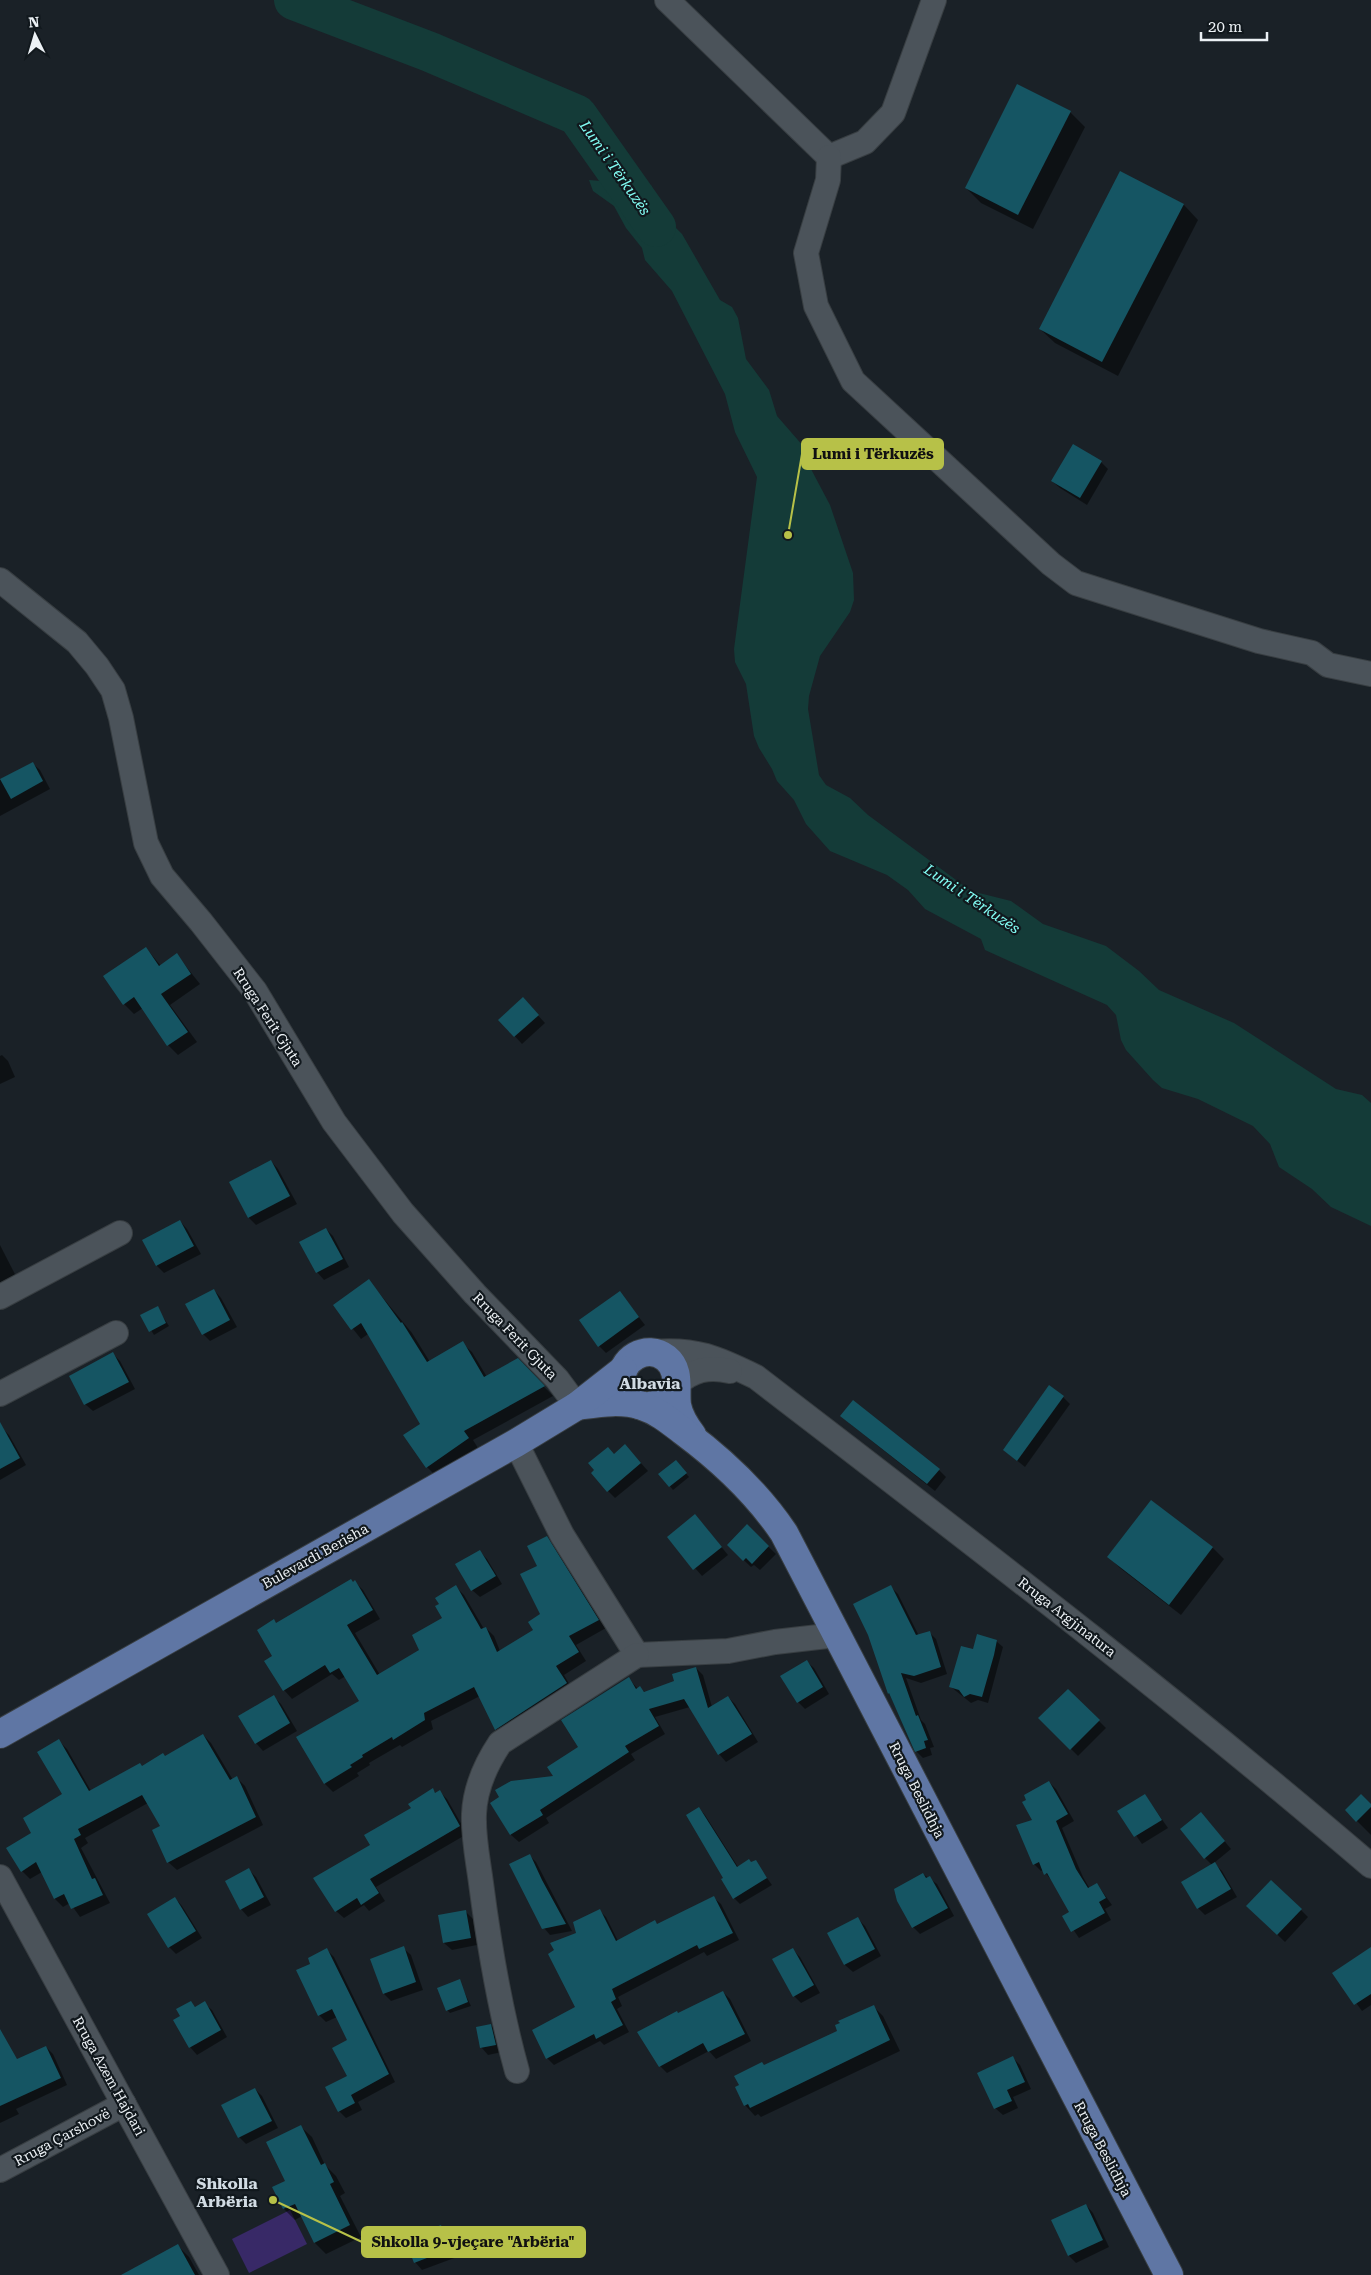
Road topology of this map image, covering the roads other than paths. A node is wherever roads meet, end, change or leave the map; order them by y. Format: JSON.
{"nodes":[{"id":1,"x":667,"y":0,"type":"edge"},
{"id":2,"x":934,"y":0,"type":"edge"},
{"id":3,"x":829,"y":157,"type":"junction"},
{"id":4,"x":0,"y":580,"type":"edge"},
{"id":5,"x":1371,"y":674,"type":"edge"},
{"id":6,"x":120,"y":1233,"type":"dead end"},
{"id":7,"x":0,"y":1297,"type":"edge"},
{"id":8,"x":116,"y":1333,"type":"dead end"},
{"id":9,"x":652,"y":1352,"type":"junction"},
{"id":10,"x":624,"y":1370,"type":"junction"},
{"id":11,"x":756,"y":1377,"type":"junction"},
{"id":12,"x":676,"y":1384,"type":"junction"},
{"id":13,"x":0,"y":1394,"type":"edge"},
{"id":14,"x":577,"y":1406,"type":"junction"},
{"id":15,"x":642,"y":1406,"type":"junction"},
{"id":16,"x":696,"y":1440,"type":"junction"},
{"id":17,"x":516,"y":1443,"type":"junction"},
{"id":18,"x":836,"y":1635,"type":"junction"},
{"id":19,"x":637,"y":1655,"type":"junction"},
{"id":20,"x":0,"y":1734,"type":"edge"},
{"id":21,"x":1371,"y":1866,"type":"edge"},
{"id":22,"x":0,"y":1877,"type":"edge"},
{"id":23,"x":517,"y":2070,"type":"dead end"},
{"id":24,"x":124,"y":2104,"type":"junction"},
{"id":25,"x":0,"y":2170,"type":"edge"},
{"id":26,"x":217,"y":2275,"type":"edge"},
{"id":27,"x":1169,"y":2275,"type":"edge"}],
"edges":[{"from":1,"to":3,"type":"street"},
{"from":2,"to":3,"type":"street"},
{"from":3,"to":5,"type":"street"},
{"from":4,"to":14,"type":"street","name":"Rruga Ferit Gjuta"},
{"from":6,"to":7,"type":"street"},
{"from":8,"to":13,"type":"street"},
{"from":9,"to":10,"type":"main road"},
{"from":9,"to":11,"type":"street","name":"Rruga Argjinatura"},
{"from":9,"to":12,"type":"main road"},
{"from":10,"to":14,"type":"main road","name":"Bulevardi Berisha"},
{"from":10,"to":15,"type":"main road"},
{"from":11,"to":12,"type":"street","name":"Rruga Argjinatura"},
{"from":11,"to":21,"type":"street","name":"Rruga Argjinatura"},
{"from":12,"to":15,"type":"main road"},
{"from":12,"to":16,"type":"main road"},
{"from":14,"to":15,"type":"main road","name":"Rruga Beslidhja"},
{"from":14,"to":17,"type":"main road","name":"Bulevardi Berisha"},
{"from":15,"to":16,"type":"main road","name":"Rruga Beslidhja"},
{"from":16,"to":18,"type":"main road","name":"Rruga Beslidhja"},
{"from":17,"to":19,"type":"street"},
{"from":17,"to":20,"type":"main road","name":"Bulevardi Berisha"},
{"from":18,"to":19,"type":"street"},
{"from":18,"to":27,"type":"main road","name":"Rruga Beslidhja"},
{"from":19,"to":23,"type":"street"},
{"from":22,"to":24,"type":"street","name":"Rruga Azem Hajdari"},
{"from":24,"to":25,"type":"street","name":"Rruga Çarshovë"},
{"from":24,"to":26,"type":"street","name":"Rruga Azem Hajdari"}]}
